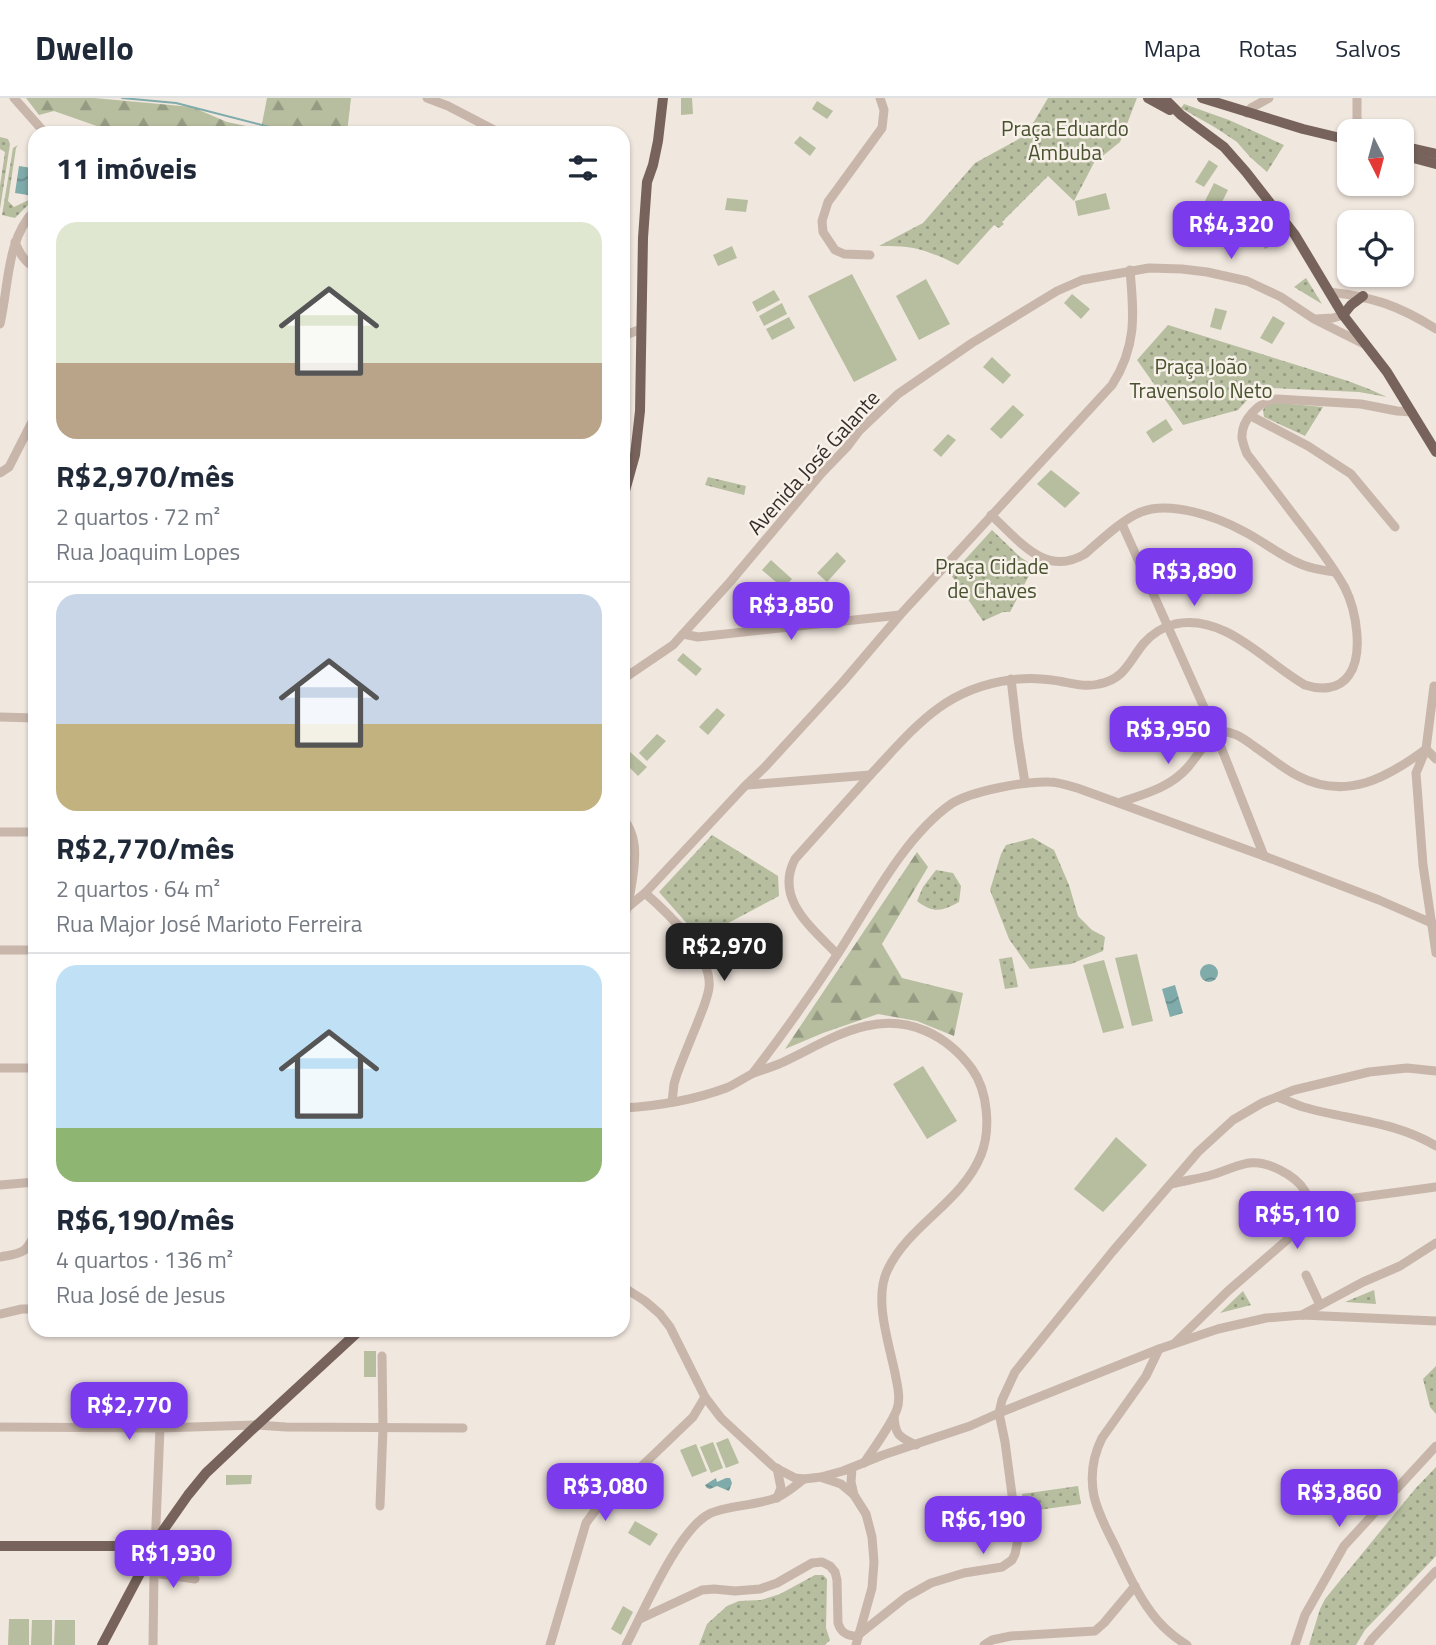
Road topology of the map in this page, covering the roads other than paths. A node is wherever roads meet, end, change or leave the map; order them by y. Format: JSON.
{"nodes":[{"id":1,"x":14,"y":98,"type":"edge"},
{"id":2,"x":427,"y":98,"type":"edge"},
{"id":3,"x":663,"y":98,"type":"edge"},
{"id":4,"x":880,"y":98,"type":"edge"},
{"id":5,"x":1148,"y":98,"type":"edge"},
{"id":6,"x":1164,"y":98,"type":"edge"},
{"id":7,"x":1202,"y":98,"type":"edge"},
{"id":8,"x":1269,"y":98,"type":"edge"},
{"id":9,"x":1357,"y":98,"type":"edge"},
{"id":10,"x":1247,"y":113,"type":"junction"},
{"id":11,"x":1181,"y":115,"type":"junction"},
{"id":12,"x":1357,"y":119,"type":"edge"},
{"id":13,"x":39,"y":126,"type":"edge"},
{"id":14,"x":487,"y":126,"type":"edge"},
{"id":15,"x":1337,"y":137,"type":"edge"},
{"id":16,"x":1414,"y":149,"type":"edge"},
{"id":17,"x":1436,"y":154,"type":"edge"},
{"id":18,"x":1414,"y":158,"type":"edge"},
{"id":19,"x":1436,"y":164,"type":"edge"},
{"id":20,"x":28,"y":218,"type":"edge"},
{"id":21,"x":15,"y":242,"type":"junction"},
{"id":22,"x":870,"y":256,"type":"dead end"},
{"id":23,"x":28,"y":264,"type":"edge"},
{"id":24,"x":28,"y":267,"type":"edge"},
{"id":25,"x":1130,"y":270,"type":"junction"},
{"id":26,"x":8,"y":277,"type":"junction"},
{"id":27,"x":1329,"y":292,"type":"junction"},
{"id":28,"x":1363,"y":296,"type":"junction"},
{"id":29,"x":1343,"y":315,"type":"junction"},
{"id":30,"x":1314,"y":319,"type":"junction"},
{"id":31,"x":0,"y":324,"type":"edge"},
{"id":32,"x":641,"y":329,"type":"junction"},
{"id":33,"x":1436,"y":329,"type":"edge"},
{"id":34,"x":630,"y":333,"type":"edge"},
{"id":35,"x":1366,"y":345,"type":"junction"},
{"id":36,"x":1412,"y":412,"type":"junction"},
{"id":37,"x":1251,"y":416,"type":"junction"},
{"id":38,"x":28,"y":430,"type":"edge"},
{"id":39,"x":1436,"y":451,"type":"edge"},
{"id":40,"x":0,"y":473,"type":"edge"},
{"id":41,"x":630,"y":473,"type":"edge"},
{"id":42,"x":991,"y":515,"type":"junction"},
{"id":43,"x":1122,"y":524,"type":"junction"},
{"id":44,"x":1395,"y":527,"type":"dead end"},
{"id":45,"x":1335,"y":572,"type":"junction"},
{"id":46,"x":900,"y":614,"type":"junction"},
{"id":47,"x":1168,"y":626,"type":"junction"},
{"id":48,"x":683,"y":634,"type":"junction"},
{"id":49,"x":630,"y":674,"type":"edge"},
{"id":50,"x":1011,"y":679,"type":"junction"},
{"id":51,"x":1434,"y":686,"type":"edge"},
{"id":52,"x":0,"y":717,"type":"edge"},
{"id":53,"x":28,"y":718,"type":"edge"},
{"id":54,"x":1215,"y":732,"type":"junction"},
{"id":55,"x":1426,"y":749,"type":"junction"},
{"id":56,"x":1436,"y":759,"type":"edge"},
{"id":57,"x":870,"y":775,"type":"junction"},
{"id":58,"x":1025,"y":783,"type":"junction"},
{"id":59,"x":745,"y":786,"type":"junction"},
{"id":60,"x":1121,"y":802,"type":"junction"},
{"id":61,"x":630,"y":829,"type":"edge"},
{"id":62,"x":0,"y":832,"type":"edge"},
{"id":63,"x":28,"y":832,"type":"edge"},
{"id":64,"x":1264,"y":856,"type":"junction"},
{"id":65,"x":630,"y":891,"type":"edge"},
{"id":66,"x":645,"y":893,"type":"junction"},
{"id":67,"x":630,"y":905,"type":"edge"},
{"id":68,"x":1433,"y":923,"type":"edge"},
{"id":69,"x":0,"y":950,"type":"edge"},
{"id":70,"x":28,"y":950,"type":"edge"},
{"id":71,"x":1436,"y":953,"type":"edge"},
{"id":72,"x":837,"y":954,"type":"junction"},
{"id":73,"x":776,"y":1044,"type":"junction"},
{"id":74,"x":786,"y":1061,"type":"junction"},
{"id":75,"x":0,"y":1068,"type":"edge"},
{"id":76,"x":28,"y":1068,"type":"edge"},
{"id":77,"x":1436,"y":1072,"type":"edge"},
{"id":78,"x":753,"y":1073,"type":"junction"},
{"id":79,"x":1277,"y":1097,"type":"junction"},
{"id":80,"x":672,"y":1102,"type":"junction"},
{"id":81,"x":630,"y":1107,"type":"edge"},
{"id":82,"x":1436,"y":1146,"type":"edge"},
{"id":83,"x":28,"y":1182,"type":"edge"},
{"id":84,"x":1171,"y":1184,"type":"junction"},
{"id":85,"x":0,"y":1185,"type":"edge"},
{"id":86,"x":1436,"y":1187,"type":"edge"},
{"id":87,"x":1311,"y":1204,"type":"junction"},
{"id":88,"x":1436,"y":1243,"type":"edge"},
{"id":89,"x":28,"y":1248,"type":"edge"},
{"id":90,"x":0,"y":1257,"type":"edge"},
{"id":91,"x":1306,"y":1275,"type":"dead end"},
{"id":92,"x":630,"y":1291,"type":"edge"},
{"id":93,"x":1320,"y":1305,"type":"junction"},
{"id":94,"x":28,"y":1310,"type":"edge"},
{"id":95,"x":0,"y":1314,"type":"edge"},
{"id":96,"x":1302,"y":1315,"type":"junction"},
{"id":97,"x":1436,"y":1321,"type":"edge"},
{"id":98,"x":352,"y":1337,"type":"edge"},
{"id":99,"x":1173,"y":1345,"type":"junction"},
{"id":100,"x":1159,"y":1349,"type":"junction"},
{"id":101,"x":382,"y":1356,"type":"dead end"},
{"id":102,"x":705,"y":1397,"type":"junction"},
{"id":103,"x":717,"y":1413,"type":"junction"},
{"id":104,"x":999,"y":1413,"type":"junction"},
{"id":105,"x":894,"y":1415,"type":"junction"},
{"id":106,"x":693,"y":1417,"type":"junction"},
{"id":107,"x":257,"y":1425,"type":"junction"},
{"id":108,"x":0,"y":1427,"type":"edge"},
{"id":109,"x":160,"y":1428,"type":"junction"},
{"id":110,"x":383,"y":1428,"type":"junction"},
{"id":111,"x":463,"y":1429,"type":"dead end"},
{"id":112,"x":916,"y":1445,"type":"junction"},
{"id":113,"x":1436,"y":1446,"type":"edge"},
{"id":114,"x":864,"y":1463,"type":"junction"},
{"id":115,"x":777,"y":1468,"type":"junction"},
{"id":116,"x":852,"y":1468,"type":"junction"},
{"id":117,"x":821,"y":1477,"type":"junction"},
{"id":118,"x":804,"y":1479,"type":"junction"},
{"id":119,"x":854,"y":1495,"type":"junction"},
{"id":120,"x":778,"y":1498,"type":"junction"},
{"id":121,"x":380,"y":1506,"type":"dead end"},
{"id":122,"x":0,"y":1546,"type":"edge"},
{"id":123,"x":155,"y":1546,"type":"junction"},
{"id":124,"x":1436,"y":1572,"type":"edge"},
{"id":125,"x":154,"y":1573,"type":"junction"},
{"id":126,"x":195,"y":1578,"type":"dead end"},
{"id":127,"x":1135,"y":1586,"type":"junction"},
{"id":128,"x":640,"y":1619,"type":"junction"},
{"id":129,"x":116,"y":1621,"type":"junction"},
{"id":130,"x":856,"y":1640,"type":"edge"},
{"id":131,"x":1005,"y":1641,"type":"edge"},
{"id":132,"x":102,"y":1645,"type":"edge"},
{"id":133,"x":109,"y":1645,"type":"edge"},
{"id":134,"x":153,"y":1645,"type":"edge"},
{"id":135,"x":550,"y":1645,"type":"edge"},
{"id":136,"x":626,"y":1645,"type":"edge"},
{"id":137,"x":984,"y":1645,"type":"edge"},
{"id":138,"x":1187,"y":1645,"type":"edge"},
{"id":139,"x":1295,"y":1645,"type":"edge"},
{"id":140,"x":1368,"y":1645,"type":"edge"}],
"edges":[{"from":1,"to":13,"type":"street"},
{"from":2,"to":14,"type":"street"},
{"from":3,"to":32,"type":"main road"},
{"from":4,"to":22,"type":"street"},
{"from":5,"to":11,"type":"main road"},
{"from":6,"to":11,"type":"main road"},
{"from":7,"to":10,"type":"main road"},
{"from":8,"to":10,"type":"street"},
{"from":9,"to":12,"type":"street"},
{"from":10,"to":15,"type":"main road"},
{"from":11,"to":27,"type":"main road"},
{"from":16,"to":17,"type":"main road"},
{"from":18,"to":19,"type":"main road"},
{"from":20,"to":21,"type":"street"},
{"from":21,"to":23,"type":"street"},
{"from":21,"to":26,"type":"street"},
{"from":24,"to":26,"type":"street"},
{"from":25,"to":30,"type":"street","name":"Avenida José Galante"},
{"from":25,"to":42,"type":"street"},
{"from":25,"to":48,"type":"street","name":"Avenida José Galante"},
{"from":26,"to":31,"type":"street"},
{"from":27,"to":28,"type":"street"},
{"from":27,"to":29,"type":"main road"},
{"from":28,"to":29,"type":"main road"},
{"from":28,"to":33,"type":"street"},
{"from":29,"to":30,"type":"street"},
{"from":29,"to":35,"type":"main road"},
{"from":30,"to":35,"type":"street","name":"Avenida José Galante"},
{"from":32,"to":34,"type":"street"},
{"from":32,"to":41,"type":"main road"},
{"from":35,"to":36,"type":"main road"},
{"from":36,"to":37,"type":"street"},
{"from":36,"to":39,"type":"main road"},
{"from":37,"to":44,"type":"street"},
{"from":37,"to":45,"type":"street"},
{"from":38,"to":40,"type":"street"},
{"from":42,"to":43,"type":"street"},
{"from":42,"to":46,"type":"street"},
{"from":43,"to":45,"type":"street"},
{"from":43,"to":47,"type":"street"},
{"from":45,"to":47,"type":"street"},
{"from":46,"to":48,"type":"street"},
{"from":46,"to":59,"type":"street"},
{"from":47,"to":50,"type":"street"},
{"from":47,"to":54,"type":"street"},
{"from":48,"to":49,"type":"street","name":"Avenida José Galante"},
{"from":50,"to":57,"type":"street"},
{"from":50,"to":58,"type":"street"},
{"from":51,"to":55,"type":"street"},
{"from":52,"to":53,"type":"street"},
{"from":54,"to":55,"type":"street"},
{"from":54,"to":60,"type":"street"},
{"from":54,"to":64,"type":"street"},
{"from":55,"to":56,"type":"street"},
{"from":55,"to":68,"type":"street"},
{"from":57,"to":59,"type":"street"},
{"from":57,"to":72,"type":"street"},
{"from":58,"to":60,"type":"street"},
{"from":58,"to":72,"type":"street"},
{"from":59,"to":66,"type":"street"},
{"from":60,"to":64,"type":"street"},
{"from":61,"to":65,"type":"street"},
{"from":62,"to":63,"type":"street"},
{"from":64,"to":68,"type":"street"},
{"from":66,"to":67,"type":"street"},
{"from":66,"to":80,"type":"street"},
{"from":68,"to":71,"type":"street"},
{"from":69,"to":70,"type":"street"},
{"from":72,"to":73,"type":"street"},
{"from":73,"to":74,"type":"street"},
{"from":73,"to":78,"type":"street"},
{"from":74,"to":78,"type":"street"},
{"from":74,"to":105,"type":"street"},
{"from":75,"to":76,"type":"street"},
{"from":77,"to":79,"type":"street"},
{"from":78,"to":80,"type":"street"},
{"from":79,"to":82,"type":"street"},
{"from":79,"to":84,"type":"street"},
{"from":80,"to":81,"type":"street"},
{"from":83,"to":85,"type":"street"},
{"from":84,"to":87,"type":"street"},
{"from":84,"to":104,"type":"street"},
{"from":86,"to":87,"type":"street"},
{"from":87,"to":99,"type":"street"},
{"from":88,"to":93,"type":"street"},
{"from":89,"to":90,"type":"street"},
{"from":91,"to":93,"type":"street"},
{"from":92,"to":102,"type":"street"},
{"from":93,"to":96,"type":"street"},
{"from":94,"to":95,"type":"street"},
{"from":96,"to":97,"type":"street"},
{"from":96,"to":99,"type":"street"},
{"from":98,"to":107,"type":"main road"},
{"from":99,"to":100,"type":"street"},
{"from":100,"to":104,"type":"street"},
{"from":100,"to":127,"type":"street"},
{"from":101,"to":110,"type":"street"},
{"from":102,"to":103,"type":"street"},
{"from":102,"to":106,"type":"street"},
{"from":103,"to":106,"type":"street"},
{"from":103,"to":115,"type":"street"},
{"from":104,"to":112,"type":"street"},
{"from":104,"to":130,"type":"street"},
{"from":105,"to":112,"type":"street"},
{"from":105,"to":114,"type":"street"},
{"from":106,"to":135,"type":"street"},
{"from":107,"to":109,"type":"street"},
{"from":107,"to":110,"type":"street"},
{"from":107,"to":123,"type":"main road"},
{"from":108,"to":109,"type":"street"},
{"from":109,"to":123,"type":"street"},
{"from":110,"to":111,"type":"street"},
{"from":110,"to":121,"type":"street"},
{"from":112,"to":114,"type":"street"},
{"from":113,"to":139,"type":"street"},
{"from":114,"to":116,"type":"street"},
{"from":115,"to":118,"type":"street"},
{"from":115,"to":120,"type":"street"},
{"from":116,"to":117,"type":"street"},
{"from":116,"to":119,"type":"street"},
{"from":117,"to":118,"type":"street"},
{"from":117,"to":119,"type":"street"},
{"from":118,"to":120,"type":"street"},
{"from":119,"to":130,"type":"street"},
{"from":120,"to":128,"type":"street"},
{"from":122,"to":123,"type":"main road"},
{"from":123,"to":125,"type":"street"},
{"from":123,"to":129,"type":"main road"},
{"from":124,"to":140,"type":"street"},
{"from":125,"to":126,"type":"street"},
{"from":125,"to":134,"type":"street"},
{"from":127,"to":131,"type":"street"},
{"from":127,"to":138,"type":"street"},
{"from":128,"to":130,"type":"street"},
{"from":128,"to":136,"type":"street"},
{"from":129,"to":132,"type":"main road"},
{"from":129,"to":133,"type":"main road"},
{"from":131,"to":137,"type":"street"}]}
